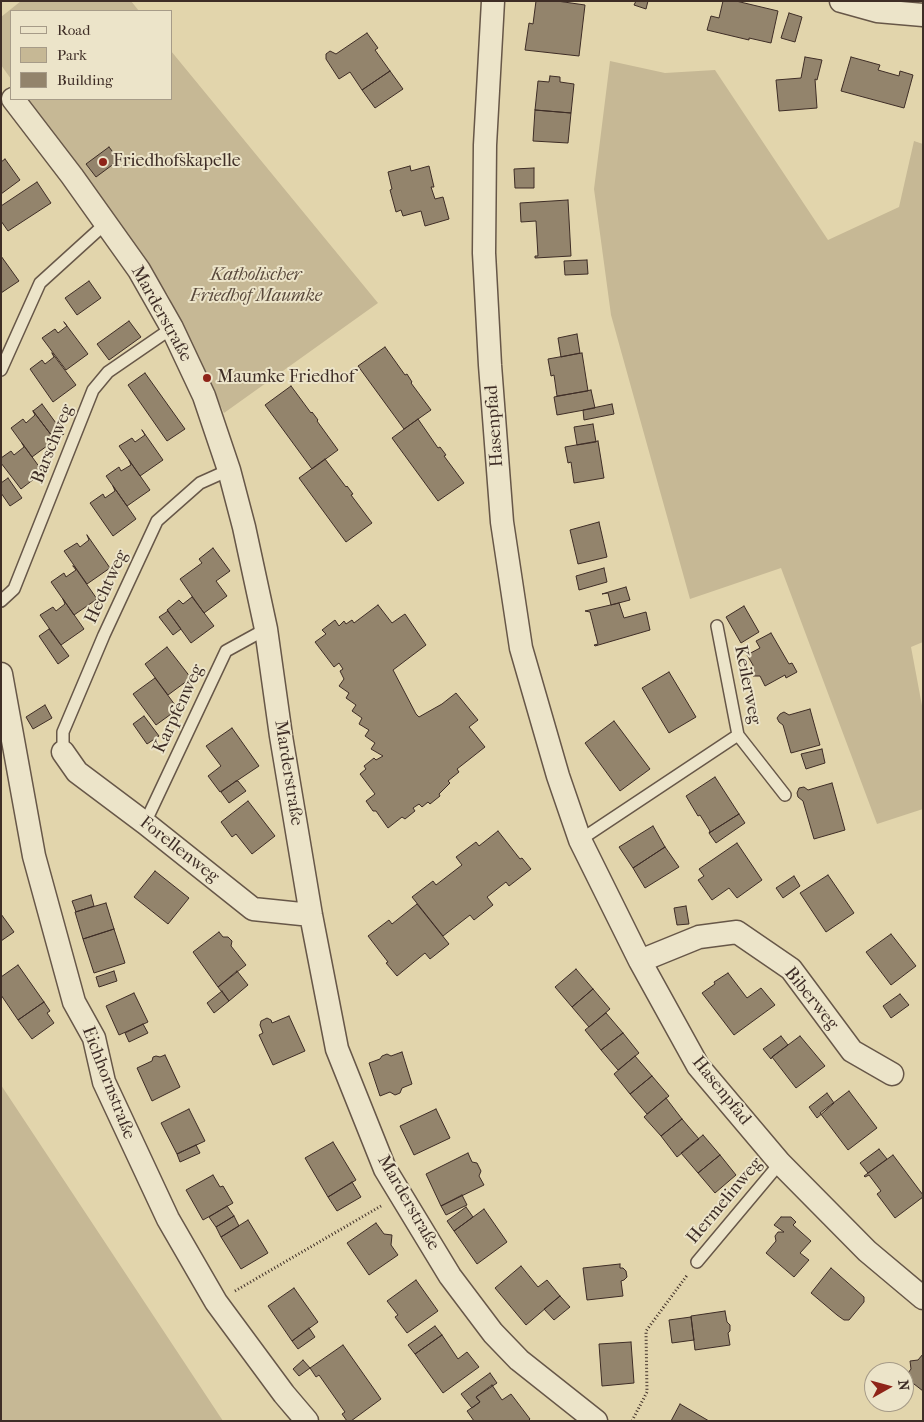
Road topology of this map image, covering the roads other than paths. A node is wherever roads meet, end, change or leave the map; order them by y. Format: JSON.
{"nodes":[{"id":1,"x":493,"y":1,"type":"edge"},
{"id":2,"x":841,"y":1,"type":"edge"},
{"id":3,"x":923,"y":15,"type":"edge"},
{"id":4,"x":1,"y":84,"type":"edge"},
{"id":5,"x":10,"y":95,"type":"edge"},
{"id":6,"x":14,"y":100,"type":"edge"},
{"id":7,"x":105,"y":224,"type":"junction"},
{"id":8,"x":172,"y":328,"type":"junction"},
{"id":9,"x":1,"y":370,"type":"edge"},
{"id":10,"x":229,"y":470,"type":"junction"},
{"id":11,"x":1,"y":601,"type":"edge"},
{"id":12,"x":717,"y":626,"type":"dead end"},
{"id":13,"x":266,"y":629,"type":"junction"},
{"id":14,"x":1,"y":674,"type":"edge"},
{"id":15,"x":738,"y":735,"type":"junction"},
{"id":16,"x":63,"y":752,"type":"joint"},
{"id":17,"x":785,"y":795,"type":"dead end"},
{"id":18,"x":145,"y":823,"type":"junction"},
{"id":19,"x":580,"y":840,"type":"junction"},
{"id":20,"x":311,"y":915,"type":"junction"},
{"id":21,"x":640,"y":961,"type":"junction"},
{"id":22,"x":892,"y":1074,"type":"dead end"},
{"id":23,"x":780,"y":1163,"type":"junction"},
{"id":24,"x":697,"y":1262,"type":"road end"},
{"id":25,"x":923,"y":1298,"type":"edge"},
{"id":26,"x":307,"y":1421,"type":"edge"},
{"id":27,"x":596,"y":1421,"type":"edge"}],
"edges":[{"from":1,"to":19,"type":"street","name":"Hasenpfad"},
{"from":2,"to":3,"type":"street"},
{"from":4,"to":5,"type":"street","name":"Marderstraße"},
{"from":6,"to":7,"type":"street","name":"Marderstraße"},
{"from":7,"to":8,"type":"street","name":"Marderstraße"},
{"from":7,"to":9,"type":"lane"},
{"from":8,"to":10,"type":"street","name":"Marderstraße"},
{"from":8,"to":11,"type":"lane","name":"Barschweg"},
{"from":10,"to":13,"type":"street","name":"Marderstraße"},
{"from":10,"to":16,"type":"lane","name":"Hechtweg"},
{"from":12,"to":15,"type":"lane","name":"Keilerweg"},
{"from":13,"to":18,"type":"lane","name":"Karpfenweg"},
{"from":13,"to":20,"type":"street","name":"Marderstraße"},
{"from":14,"to":26,"type":"street","name":"Eichhornstraße"},
{"from":15,"to":17,"type":"lane","name":"Keilerweg"},
{"from":15,"to":19,"type":"lane"},
{"from":16,"to":18,"type":"street","name":"Forellenweg"},
{"from":18,"to":20,"type":"street","name":"Forellenweg"},
{"from":19,"to":21,"type":"street","name":"Hasenpfad"},
{"from":20,"to":27,"type":"street","name":"Marderstraße"},
{"from":21,"to":22,"type":"street","name":"Biberweg"},
{"from":21,"to":23,"type":"street","name":"Hasenpfad"},
{"from":23,"to":24,"type":"lane","name":"Hermelinweg"},
{"from":23,"to":25,"type":"street","name":"Hasenpfad"}]}
